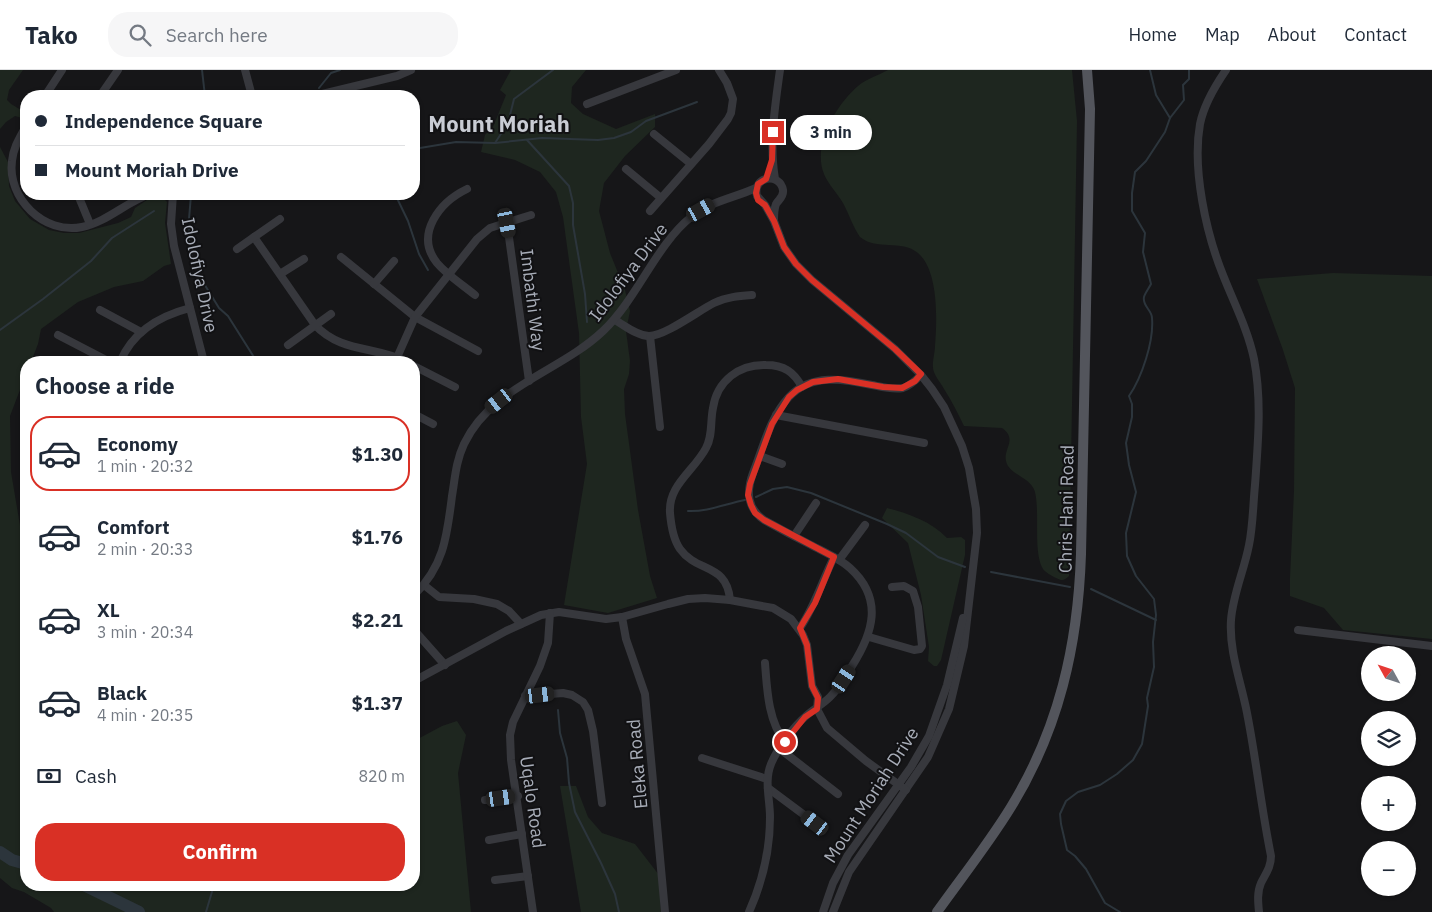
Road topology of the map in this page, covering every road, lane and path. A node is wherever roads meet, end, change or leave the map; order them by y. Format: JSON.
{"nodes":[{"id":1,"x":62,"y":70,"type":"edge"},
{"id":2,"x":118,"y":70,"type":"edge"},
{"id":3,"x":245,"y":70,"type":"edge"},
{"id":4,"x":411,"y":70,"type":"edge"},
{"id":5,"x":676,"y":70,"type":"edge"},
{"id":6,"x":718,"y":70,"type":"edge"},
{"id":7,"x":780,"y":70,"type":"edge"},
{"id":8,"x":1087,"y":70,"type":"edge"},
{"id":9,"x":1226,"y":70,"type":"edge"},
{"id":10,"x":52,"y":90,"type":"edge"},
{"id":11,"x":104,"y":90,"type":"edge"},
{"id":12,"x":250,"y":90,"type":"edge"},
{"id":13,"x":339,"y":90,"type":"edge"},
{"id":14,"x":588,"y":104,"type":"dead end"},
{"id":15,"x":654,"y":134,"type":"dead end"},
{"id":16,"x":20,"y":136,"type":"edge"},
{"id":17,"x":772,"y":160,"type":"junction"},
{"id":18,"x":691,"y":164,"type":"junction"},
{"id":19,"x":626,"y":169,"type":"dead end"},
{"id":20,"x":766,"y":179,"type":"junction"},
{"id":21,"x":774,"y":179,"type":"junction"},
{"id":22,"x":756,"y":188,"type":"junction"},
{"id":23,"x":467,"y":189,"type":"dead end"},
{"id":24,"x":740,"y":195,"type":"junction"},
{"id":25,"x":20,"y":198,"type":"edge"},
{"id":26,"x":661,"y":198,"type":"junction"},
{"id":27,"x":21,"y":200,"type":"edge"},
{"id":28,"x":80,"y":200,"type":"edge"},
{"id":29,"x":135,"y":200,"type":"edge"},
{"id":30,"x":173,"y":200,"type":"edge"},
{"id":31,"x":762,"y":202,"type":"junction"},
{"id":32,"x":776,"y":203,"type":"junction"},
{"id":33,"x":650,"y":211,"type":"dead end"},
{"id":34,"x":531,"y":215,"type":"dead end"},
{"id":35,"x":280,"y":219,"type":"dead end"},
{"id":36,"x":774,"y":221,"type":"junction"},
{"id":37,"x":507,"y":223,"type":"junction"},
{"id":38,"x":90,"y":224,"type":"junction"},
{"id":39,"x":254,"y":237,"type":"junction"},
{"id":40,"x":237,"y":249,"type":"dead end"},
{"id":41,"x":340,"y":257,"type":"dead end"},
{"id":42,"x":304,"y":259,"type":"dead end"},
{"id":43,"x":394,"y":261,"type":"dead end"},
{"id":44,"x":448,"y":273,"type":"junction"},
{"id":45,"x":280,"y":274,"type":"junction"},
{"id":46,"x":374,"y":284,"type":"junction"},
{"id":47,"x":475,"y":295,"type":"dead end"},
{"id":48,"x":752,"y":295,"type":"dead end"},
{"id":49,"x":190,"y":308,"type":"junction"},
{"id":50,"x":100,"y":310,"type":"dead end"},
{"id":51,"x":331,"y":314,"type":"dead end"},
{"id":52,"x":414,"y":317,"type":"junction"},
{"id":53,"x":614,"y":320,"type":"junction"},
{"id":54,"x":315,"y":325,"type":"junction"},
{"id":55,"x":141,"y":332,"type":"junction"},
{"id":56,"x":58,"y":335,"type":"dead end"},
{"id":57,"x":650,"y":336,"type":"junction"},
{"id":58,"x":288,"y":345,"type":"dead end"},
{"id":59,"x":478,"y":351,"type":"dead end"},
{"id":60,"x":98,"y":356,"type":"edge"},
{"id":61,"x":123,"y":356,"type":"edge"},
{"id":62,"x":202,"y":356,"type":"edge"},
{"id":63,"x":383,"y":356,"type":"edge"},
{"id":64,"x":398,"y":356,"type":"edge"},
{"id":65,"x":420,"y":369,"type":"edge"},
{"id":66,"x":921,"y":374,"type":"junction"},
{"id":67,"x":529,"y":381,"type":"junction"},
{"id":68,"x":802,"y":387,"type":"junction"},
{"id":69,"x":455,"y":388,"type":"dead end"},
{"id":70,"x":776,"y":415,"type":"junction"},
{"id":71,"x":420,"y":417,"type":"edge"},
{"id":72,"x":433,"y":424,"type":"dead end"},
{"id":73,"x":660,"y":428,"type":"dead end"},
{"id":74,"x":924,"y":443,"type":"dead end"},
{"id":75,"x":760,"y":456,"type":"junction"},
{"id":76,"x":782,"y":464,"type":"dead end"},
{"id":77,"x":816,"y":503,"type":"dead end"},
{"id":78,"x":865,"y":525,"type":"dead end"},
{"id":79,"x":794,"y":536,"type":"junction"},
{"id":80,"x":837,"y":558,"type":"junction"},
{"id":81,"x":424,"y":585,"type":"junction"},
{"id":82,"x":892,"y":587,"type":"dead end"},
{"id":83,"x":420,"y":589,"type":"edge"},
{"id":84,"x":730,"y":600,"type":"junction"},
{"id":85,"x":968,"y":607,"type":"junction"},
{"id":86,"x":550,"y":614,"type":"junction"},
{"id":87,"x":622,"y":617,"type":"junction"},
{"id":88,"x":521,"y":624,"type":"junction"},
{"id":89,"x":800,"y":628,"type":"junction"},
{"id":90,"x":1298,"y":630,"type":"dead end"},
{"id":91,"x":420,"y":637,"type":"edge"},
{"id":92,"x":868,"y":637,"type":"junction"},
{"id":93,"x":1432,"y":646,"type":"edge"},
{"id":94,"x":765,"y":663,"type":"dead end"},
{"id":95,"x":445,"y":664,"type":"junction"},
{"id":96,"x":420,"y":678,"type":"edge"},
{"id":97,"x":525,"y":696,"type":"junction"},
{"id":98,"x":817,"y":709,"type":"junction"},
{"id":99,"x":785,"y":742,"type":"junction"},
{"id":100,"x":780,"y":749,"type":"junction"},
{"id":101,"x":702,"y":758,"type":"dead end"},
{"id":102,"x":768,"y":779,"type":"junction"},
{"id":103,"x":898,"y":784,"type":"junction"},
{"id":104,"x":768,"y":788,"type":"junction"},
{"id":105,"x":906,"y":790,"type":"junction"},
{"id":106,"x":838,"y":794,"type":"dead end"},
{"id":107,"x":518,"y":796,"type":"junction"},
{"id":108,"x":485,"y":800,"type":"dead end"},
{"id":109,"x":602,"y":803,"type":"dead end"},
{"id":110,"x":815,"y":823,"type":"dead end"},
{"id":111,"x":522,"y":834,"type":"junction"},
{"id":112,"x":488,"y":840,"type":"dead end"},
{"id":113,"x":528,"y":876,"type":"junction"},
{"id":114,"x":495,"y":880,"type":"dead end"},
{"id":115,"x":533,"y":912,"type":"edge"},
{"id":116,"x":664,"y":912,"type":"edge"},
{"id":117,"x":749,"y":912,"type":"edge"},
{"id":118,"x":823,"y":912,"type":"edge"},
{"id":119,"x":833,"y":912,"type":"edge"},
{"id":120,"x":937,"y":912,"type":"edge"},
{"id":121,"x":1258,"y":912,"type":"edge"}],
"edges":[{"from":1,"to":10,"type":"street"},
{"from":2,"to":11,"type":"street"},
{"from":3,"to":12,"type":"street"},
{"from":4,"to":13,"type":"street"},
{"from":5,"to":14,"type":"street"},
{"from":6,"to":18,"type":"street"},
{"from":7,"to":17,"type":"street","name":"Mount Moriah Drive"},
{"from":8,"to":120,"type":"main road","name":"Chris Hani Road"},
{"from":9,"to":121,"type":"street"},
{"from":15,"to":18,"type":"street"},
{"from":16,"to":25,"type":"street"},
{"from":17,"to":20,"type":"street","name":"Mount Moriah Drive"},
{"from":17,"to":21,"type":"street","name":"Mount Moriah Drive"},
{"from":18,"to":26,"type":"street"},
{"from":19,"to":26,"type":"street"},
{"from":20,"to":21,"type":"street"},
{"from":20,"to":22,"type":"street"},
{"from":21,"to":32,"type":"street","name":"Mount Moriah Drive"},
{"from":22,"to":24,"type":"street","name":"Idolofiya Drive"},
{"from":22,"to":31,"type":"street","name":"Mount Moriah Drive"},
{"from":23,"to":44,"type":"street"},
{"from":24,"to":31,"type":"street"},
{"from":24,"to":53,"type":"street","name":"Idolofiya Drive"},
{"from":26,"to":33,"type":"street"},
{"from":27,"to":38,"type":"street"},
{"from":28,"to":38,"type":"street"},
{"from":29,"to":38,"type":"street"},
{"from":30,"to":49,"type":"street","name":"Idolofiya Drive"},
{"from":31,"to":32,"type":"street"},
{"from":31,"to":36,"type":"street","name":"Mount Moriah Drive"},
{"from":32,"to":36,"type":"street","name":"Mount Moriah Drive"},
{"from":34,"to":37,"type":"street"},
{"from":35,"to":39,"type":"street"},
{"from":36,"to":66,"type":"street","name":"Mount Moriah Drive"},
{"from":37,"to":44,"type":"street"},
{"from":37,"to":67,"type":"street","name":"Imbathi Way"},
{"from":39,"to":40,"type":"street"},
{"from":39,"to":45,"type":"street"},
{"from":41,"to":46,"type":"street"},
{"from":42,"to":45,"type":"street"},
{"from":43,"to":46,"type":"street"},
{"from":44,"to":47,"type":"street"},
{"from":44,"to":52,"type":"street"},
{"from":45,"to":54,"type":"street"},
{"from":46,"to":52,"type":"street"},
{"from":48,"to":57,"type":"street"},
{"from":49,"to":55,"type":"street"},
{"from":49,"to":62,"type":"street","name":"Idolofiya Drive"},
{"from":50,"to":55,"type":"street"},
{"from":51,"to":54,"type":"street"},
{"from":52,"to":59,"type":"street"},
{"from":52,"to":64,"type":"street"},
{"from":53,"to":57,"type":"street"},
{"from":53,"to":67,"type":"street","name":"Idolofiya Drive"},
{"from":54,"to":58,"type":"street"},
{"from":54,"to":63,"type":"street"},
{"from":55,"to":61,"type":"street"},
{"from":56,"to":60,"type":"street"},
{"from":57,"to":73,"type":"street"},
{"from":65,"to":69,"type":"street"},
{"from":66,"to":68,"type":"street"},
{"from":66,"to":85,"type":"street","name":"Mount Moriah Drive"},
{"from":67,"to":81,"type":"street","name":"Idolofiya Drive"},
{"from":68,"to":70,"type":"street"},
{"from":68,"to":84,"type":"street"},
{"from":70,"to":74,"type":"street"},
{"from":70,"to":75,"type":"street"},
{"from":71,"to":72,"type":"street"},
{"from":75,"to":76,"type":"street"},
{"from":75,"to":79,"type":"street"},
{"from":77,"to":79,"type":"street"},
{"from":78,"to":80,"type":"street"},
{"from":79,"to":80,"type":"street"},
{"from":80,"to":89,"type":"street"},
{"from":80,"to":92,"type":"street"},
{"from":81,"to":83,"type":"street","name":"Idolofiya Drive"},
{"from":81,"to":88,"type":"street"},
{"from":82,"to":92,"type":"street"},
{"from":84,"to":87,"type":"street"},
{"from":84,"to":89,"type":"street"},
{"from":85,"to":103,"type":"street","name":"Mount Moriah Drive"},
{"from":85,"to":105,"type":"street","name":"Mount Moriah Drive"},
{"from":86,"to":87,"type":"street"},
{"from":86,"to":88,"type":"street"},
{"from":86,"to":97,"type":"street","name":"Uqalo Road"},
{"from":87,"to":116,"type":"street","name":"Eleka Road"},
{"from":88,"to":95,"type":"street"},
{"from":89,"to":98,"type":"street"},
{"from":90,"to":93,"type":"street"},
{"from":91,"to":95,"type":"street"},
{"from":92,"to":98,"type":"street"},
{"from":94,"to":99,"type":"street"},
{"from":95,"to":96,"type":"street"},
{"from":97,"to":107,"type":"street","name":"Uqalo Road"},
{"from":97,"to":109,"type":"street"},
{"from":98,"to":99,"type":"street"},
{"from":98,"to":103,"type":"street"},
{"from":99,"to":100,"type":"street"},
{"from":100,"to":102,"type":"street"},
{"from":100,"to":106,"type":"street"},
{"from":101,"to":102,"type":"street"},
{"from":102,"to":104,"type":"street"},
{"from":103,"to":105,"type":"street"},
{"from":103,"to":118,"type":"street","name":"Mount Moriah Drive"},
{"from":104,"to":110,"type":"street"},
{"from":104,"to":117,"type":"street"},
{"from":105,"to":119,"type":"street","name":"Mount Moriah Drive"},
{"from":107,"to":108,"type":"street"},
{"from":107,"to":111,"type":"street","name":"Uqalo Road"},
{"from":111,"to":112,"type":"street"},
{"from":111,"to":113,"type":"street","name":"Uqalo Road"},
{"from":113,"to":114,"type":"street"},
{"from":113,"to":115,"type":"street","name":"Uqalo Road"}]}
